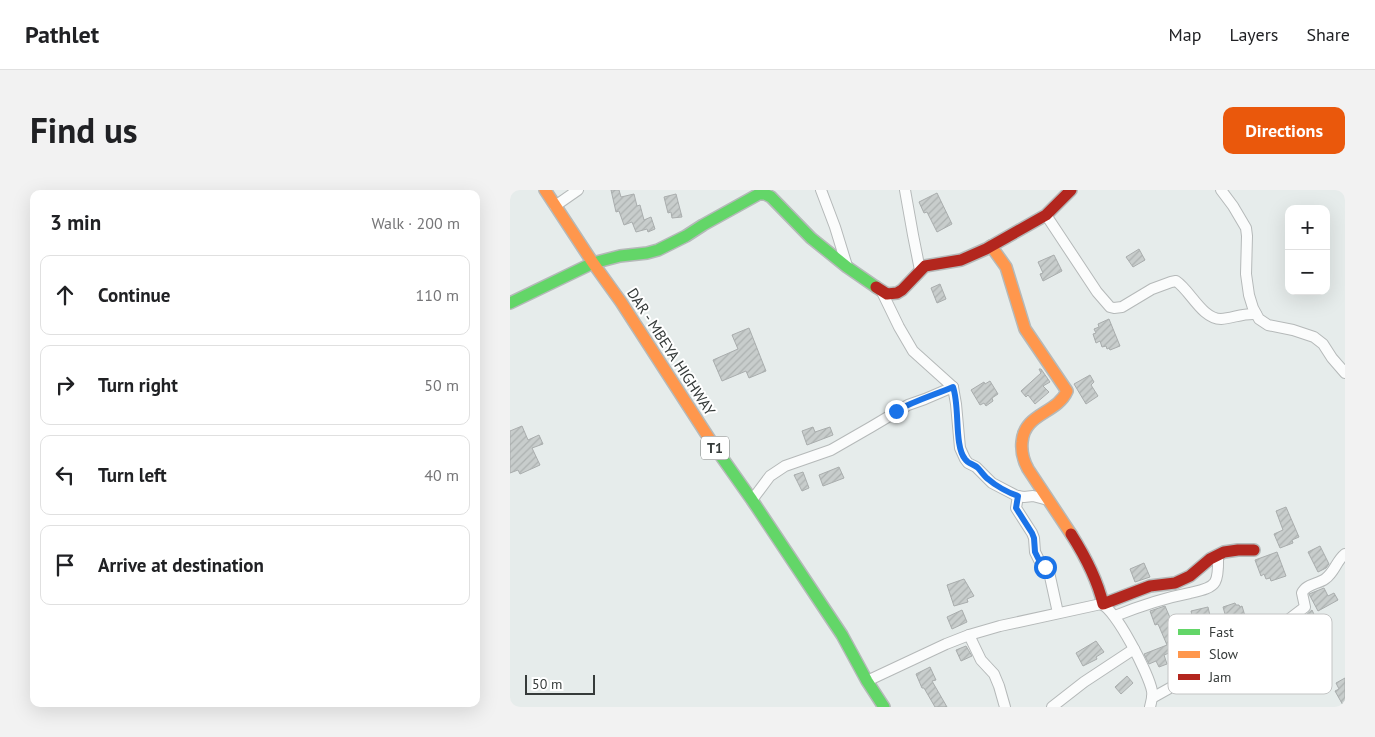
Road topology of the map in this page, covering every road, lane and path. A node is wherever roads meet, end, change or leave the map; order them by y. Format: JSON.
{"nodes":[{"id":1,"x":545,"y":190,"type":"edge"},
{"id":2,"x":578,"y":190,"type":"edge"},
{"id":3,"x":821,"y":190,"type":"edge"},
{"id":4,"x":905,"y":190,"type":"edge"},
{"id":5,"x":1071,"y":190,"type":"edge"},
{"id":6,"x":1221,"y":190,"type":"edge"},
{"id":7,"x":760,"y":192,"type":"edge"},
{"id":8,"x":555,"y":206,"type":"junction"},
{"id":9,"x":1046,"y":215,"type":"junction"},
{"id":10,"x":991,"y":246,"type":"junction"},
{"id":11,"x":593,"y":263,"type":"junction"},
{"id":12,"x":847,"y":267,"type":"junction"},
{"id":13,"x":920,"y":270,"type":"junction"},
{"id":14,"x":882,"y":292,"type":"junction"},
{"id":15,"x":510,"y":302,"type":"edge"},
{"id":16,"x":1256,"y":314,"type":"junction"},
{"id":17,"x":1345,"y":372,"type":"edge"},
{"id":18,"x":953,"y":387,"type":"junction"},
{"id":19,"x":1018,"y":496,"type":"junction"},
{"id":20,"x":752,"y":500,"type":"junction"},
{"id":21,"x":1048,"y":500,"type":"junction"},
{"id":22,"x":1254,"y":550,"type":"dead end"},
{"id":23,"x":1345,"y":554,"type":"edge"},
{"id":24,"x":1218,"y":555,"type":"junction"},
{"id":25,"x":1104,"y":604,"type":"junction"},
{"id":26,"x":1058,"y":613,"type":"junction"},
{"id":27,"x":1295,"y":614,"type":"edge"},
{"id":28,"x":1115,"y":616,"type":"junction"},
{"id":29,"x":968,"y":635,"type":"junction"},
{"id":30,"x":1134,"y":650,"type":"junction"},
{"id":31,"x":868,"y":681,"type":"junction"},
{"id":32,"x":1168,"y":692,"type":"edge"},
{"id":33,"x":1151,"y":702,"type":"edge"},
{"id":34,"x":884,"y":707,"type":"edge"},
{"id":35,"x":1005,"y":707,"type":"edge"},
{"id":36,"x":1052,"y":707,"type":"edge"}],
"edges":[{"from":1,"to":8,"type":"main road","name":"DAR - MBEYA HIGHWAY","number":"T1"},
{"from":2,"to":8,"type":"street"},
{"from":3,"to":12,"type":"street"},
{"from":4,"to":13,"type":"street"},
{"from":5,"to":9,"type":"main road"},
{"from":6,"to":16,"type":"street"},
{"from":7,"to":11,"type":"main road"},
{"from":7,"to":12,"type":"main road"},
{"from":8,"to":11,"type":"main road","name":"DAR - MBEYA HIGHWAY","number":"T1"},
{"from":9,"to":10,"type":"main road"},
{"from":9,"to":16,"type":"street"},
{"from":10,"to":13,"type":"main road"},
{"from":10,"to":21,"type":"main road"},
{"from":11,"to":15,"type":"main road"},
{"from":11,"to":20,"type":"main road","name":"DAR - MBEYA HIGHWAY","number":"T1"},
{"from":12,"to":14,"type":"main road"},
{"from":13,"to":14,"type":"main road"},
{"from":14,"to":18,"type":"street"},
{"from":16,"to":17,"type":"street"},
{"from":18,"to":19,"type":"street"},
{"from":18,"to":20,"type":"street"},
{"from":19,"to":21,"type":"street"},
{"from":19,"to":26,"type":"street"},
{"from":20,"to":31,"type":"main road","name":"DAR - MBEYA HIGHWAY","number":"T1"},
{"from":21,"to":25,"type":"main road"},
{"from":22,"to":24,"type":"main road"},
{"from":23,"to":27,"type":"street"},
{"from":24,"to":25,"type":"main road"},
{"from":24,"to":28,"type":"street"},
{"from":25,"to":26,"type":"street"},
{"from":25,"to":28,"type":"street"},
{"from":26,"to":29,"type":"street"},
{"from":28,"to":30,"type":"street"},
{"from":29,"to":31,"type":"street"},
{"from":29,"to":35,"type":"street"},
{"from":30,"to":33,"type":"street"},
{"from":30,"to":36,"type":"street"},
{"from":31,"to":34,"type":"main road","name":"DAR - MBEYA HIGHWAY","number":"T1"},
{"from":32,"to":33,"type":"street"}]}
